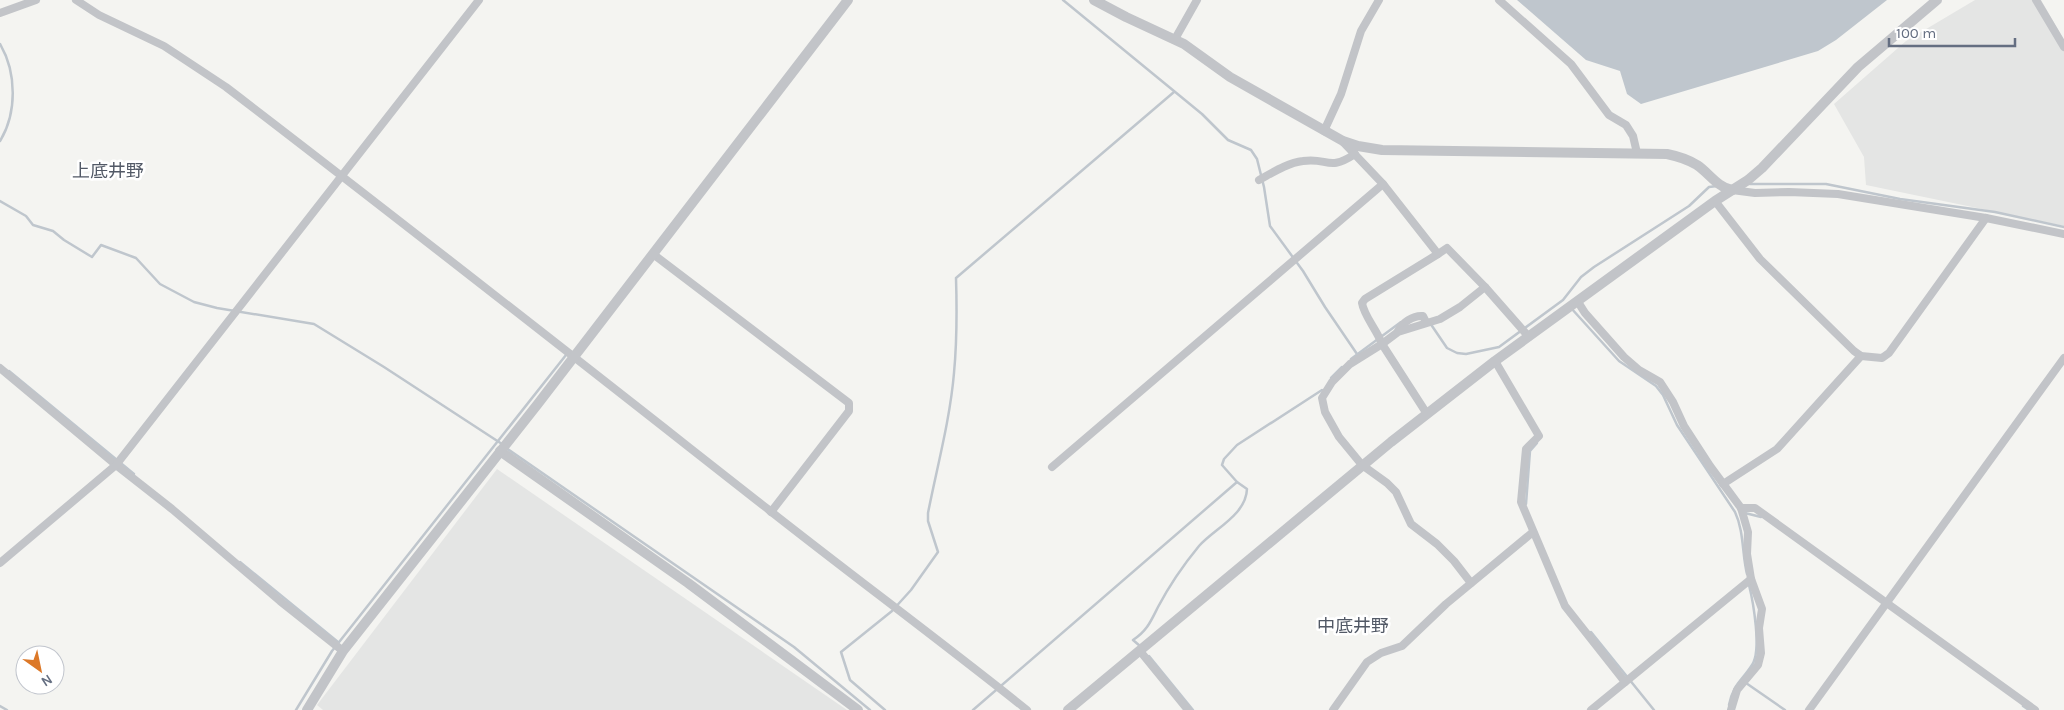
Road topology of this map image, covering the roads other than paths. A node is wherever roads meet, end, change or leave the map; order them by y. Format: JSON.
{"nodes":[{"id":1,"x":36,"y":0,"type":"edge"},
{"id":2,"x":76,"y":0,"type":"edge"},
{"id":3,"x":480,"y":0,"type":"edge"},
{"id":4,"x":848,"y":0,"type":"edge"},
{"id":5,"x":1094,"y":0,"type":"edge"},
{"id":6,"x":1197,"y":0,"type":"edge"},
{"id":7,"x":1379,"y":0,"type":"edge"},
{"id":8,"x":1499,"y":0,"type":"edge"},
{"id":9,"x":1937,"y":0,"type":"edge"},
{"id":10,"x":2036,"y":0,"type":"edge"},
{"id":11,"x":0,"y":13,"type":"edge"},
{"id":12,"x":1175,"y":40,"type":"junction"},
{"id":13,"x":2064,"y":47,"type":"edge"},
{"id":14,"x":1324,"y":131,"type":"junction"},
{"id":15,"x":1343,"y":141,"type":"junction"},
{"id":16,"x":1637,"y":153,"type":"junction"},
{"id":17,"x":1355,"y":154,"type":"junction"},
{"id":18,"x":342,"y":176,"type":"junction"},
{"id":19,"x":1259,"y":180,"type":"dead end"},
{"id":20,"x":1383,"y":184,"type":"junction"},
{"id":21,"x":1732,"y":190,"type":"junction"},
{"id":22,"x":1715,"y":201,"type":"junction"},
{"id":23,"x":1986,"y":218,"type":"junction"},
{"id":24,"x":2064,"y":234,"type":"edge"},
{"id":25,"x":653,"y":254,"type":"junction"},
{"id":26,"x":1438,"y":254,"type":"junction"},
{"id":27,"x":1485,"y":287,"type":"junction"},
{"id":28,"x":1578,"y":302,"type":"junction"},
{"id":29,"x":1529,"y":338,"type":"junction"},
{"id":30,"x":1382,"y":344,"type":"junction"},
{"id":31,"x":574,"y":356,"type":"junction"},
{"id":32,"x":1861,"y":356,"type":"junction"},
{"id":33,"x":2064,"y":358,"type":"edge"},
{"id":34,"x":1495,"y":361,"type":"junction"},
{"id":35,"x":0,"y":368,"type":"edge"},
{"id":36,"x":1427,"y":414,"type":"junction"},
{"id":37,"x":500,"y":451,"type":"junction"},
{"id":38,"x":116,"y":465,"type":"junction"},
{"id":39,"x":1362,"y":465,"type":"junction"},
{"id":40,"x":1052,"y":467,"type":"dead end"},
{"id":41,"x":1723,"y":484,"type":"junction"},
{"id":42,"x":1742,"y":508,"type":"junction"},
{"id":43,"x":771,"y":512,"type":"junction"},
{"id":44,"x":1533,"y":532,"type":"junction"},
{"id":45,"x":0,"y":564,"type":"edge"},
{"id":46,"x":1751,"y":579,"type":"junction"},
{"id":47,"x":1471,"y":583,"type":"junction"},
{"id":48,"x":1888,"y":602,"type":"junction"},
{"id":49,"x":342,"y":651,"type":"junction"},
{"id":50,"x":1140,"y":651,"type":"junction"},
{"id":51,"x":1625,"y":682,"type":"junction"},
{"id":52,"x":309,"y":709,"type":"edge"},
{"id":53,"x":858,"y":710,"type":"edge"},
{"id":54,"x":1027,"y":710,"type":"edge"},
{"id":55,"x":1068,"y":710,"type":"edge"},
{"id":56,"x":1188,"y":710,"type":"edge"},
{"id":57,"x":1333,"y":710,"type":"edge"},
{"id":58,"x":1591,"y":710,"type":"edge"},
{"id":59,"x":1731,"y":710,"type":"edge"},
{"id":60,"x":1809,"y":710,"type":"edge"},
{"id":61,"x":2035,"y":710,"type":"edge"}],
"edges":[{"from":1,"to":11,"type":"street"},
{"from":2,"to":18,"type":"street"},
{"from":3,"to":18,"type":"street"},
{"from":4,"to":25,"type":"street"},
{"from":5,"to":12,"type":"street"},
{"from":6,"to":12,"type":"street"},
{"from":7,"to":14,"type":"street"},
{"from":8,"to":16,"type":"street"},
{"from":9,"to":21,"type":"street"},
{"from":10,"to":13,"type":"street"},
{"from":12,"to":14,"type":"street"},
{"from":14,"to":15,"type":"street"},
{"from":15,"to":16,"type":"street"},
{"from":15,"to":17,"type":"street"},
{"from":16,"to":21,"type":"street"},
{"from":17,"to":19,"type":"street"},
{"from":17,"to":20,"type":"street"},
{"from":18,"to":31,"type":"street"},
{"from":18,"to":38,"type":"street"},
{"from":20,"to":26,"type":"street"},
{"from":20,"to":40,"type":"street"},
{"from":21,"to":22,"type":"street"},
{"from":21,"to":23,"type":"street"},
{"from":22,"to":28,"type":"street"},
{"from":22,"to":32,"type":"street"},
{"from":23,"to":24,"type":"street"},
{"from":23,"to":32,"type":"street"},
{"from":25,"to":31,"type":"street"},
{"from":25,"to":43,"type":"street"},
{"from":26,"to":27,"type":"street"},
{"from":26,"to":30,"type":"street"},
{"from":27,"to":29,"type":"street"},
{"from":27,"to":30,"type":"street"},
{"from":28,"to":29,"type":"street"},
{"from":28,"to":41,"type":"street"},
{"from":29,"to":34,"type":"street"},
{"from":30,"to":36,"type":"street"},
{"from":30,"to":39,"type":"street"},
{"from":31,"to":37,"type":"street"},
{"from":31,"to":43,"type":"street"},
{"from":32,"to":41,"type":"street"},
{"from":33,"to":48,"type":"street"},
{"from":34,"to":36,"type":"street"},
{"from":34,"to":44,"type":"street"},
{"from":35,"to":38,"type":"street"},
{"from":36,"to":39,"type":"street"},
{"from":37,"to":49,"type":"street"},
{"from":37,"to":53,"type":"street"},
{"from":38,"to":45,"type":"street"},
{"from":38,"to":49,"type":"street"},
{"from":39,"to":47,"type":"street"},
{"from":39,"to":50,"type":"street"},
{"from":41,"to":42,"type":"street"},
{"from":42,"to":46,"type":"street"},
{"from":42,"to":48,"type":"street"},
{"from":43,"to":54,"type":"street"},
{"from":44,"to":47,"type":"street"},
{"from":44,"to":51,"type":"street"},
{"from":46,"to":51,"type":"street"},
{"from":46,"to":59,"type":"street"},
{"from":47,"to":57,"type":"street"},
{"from":48,"to":60,"type":"street"},
{"from":48,"to":61,"type":"street"},
{"from":49,"to":52,"type":"street"},
{"from":50,"to":55,"type":"street"},
{"from":50,"to":56,"type":"street"},
{"from":51,"to":58,"type":"street"}]}
